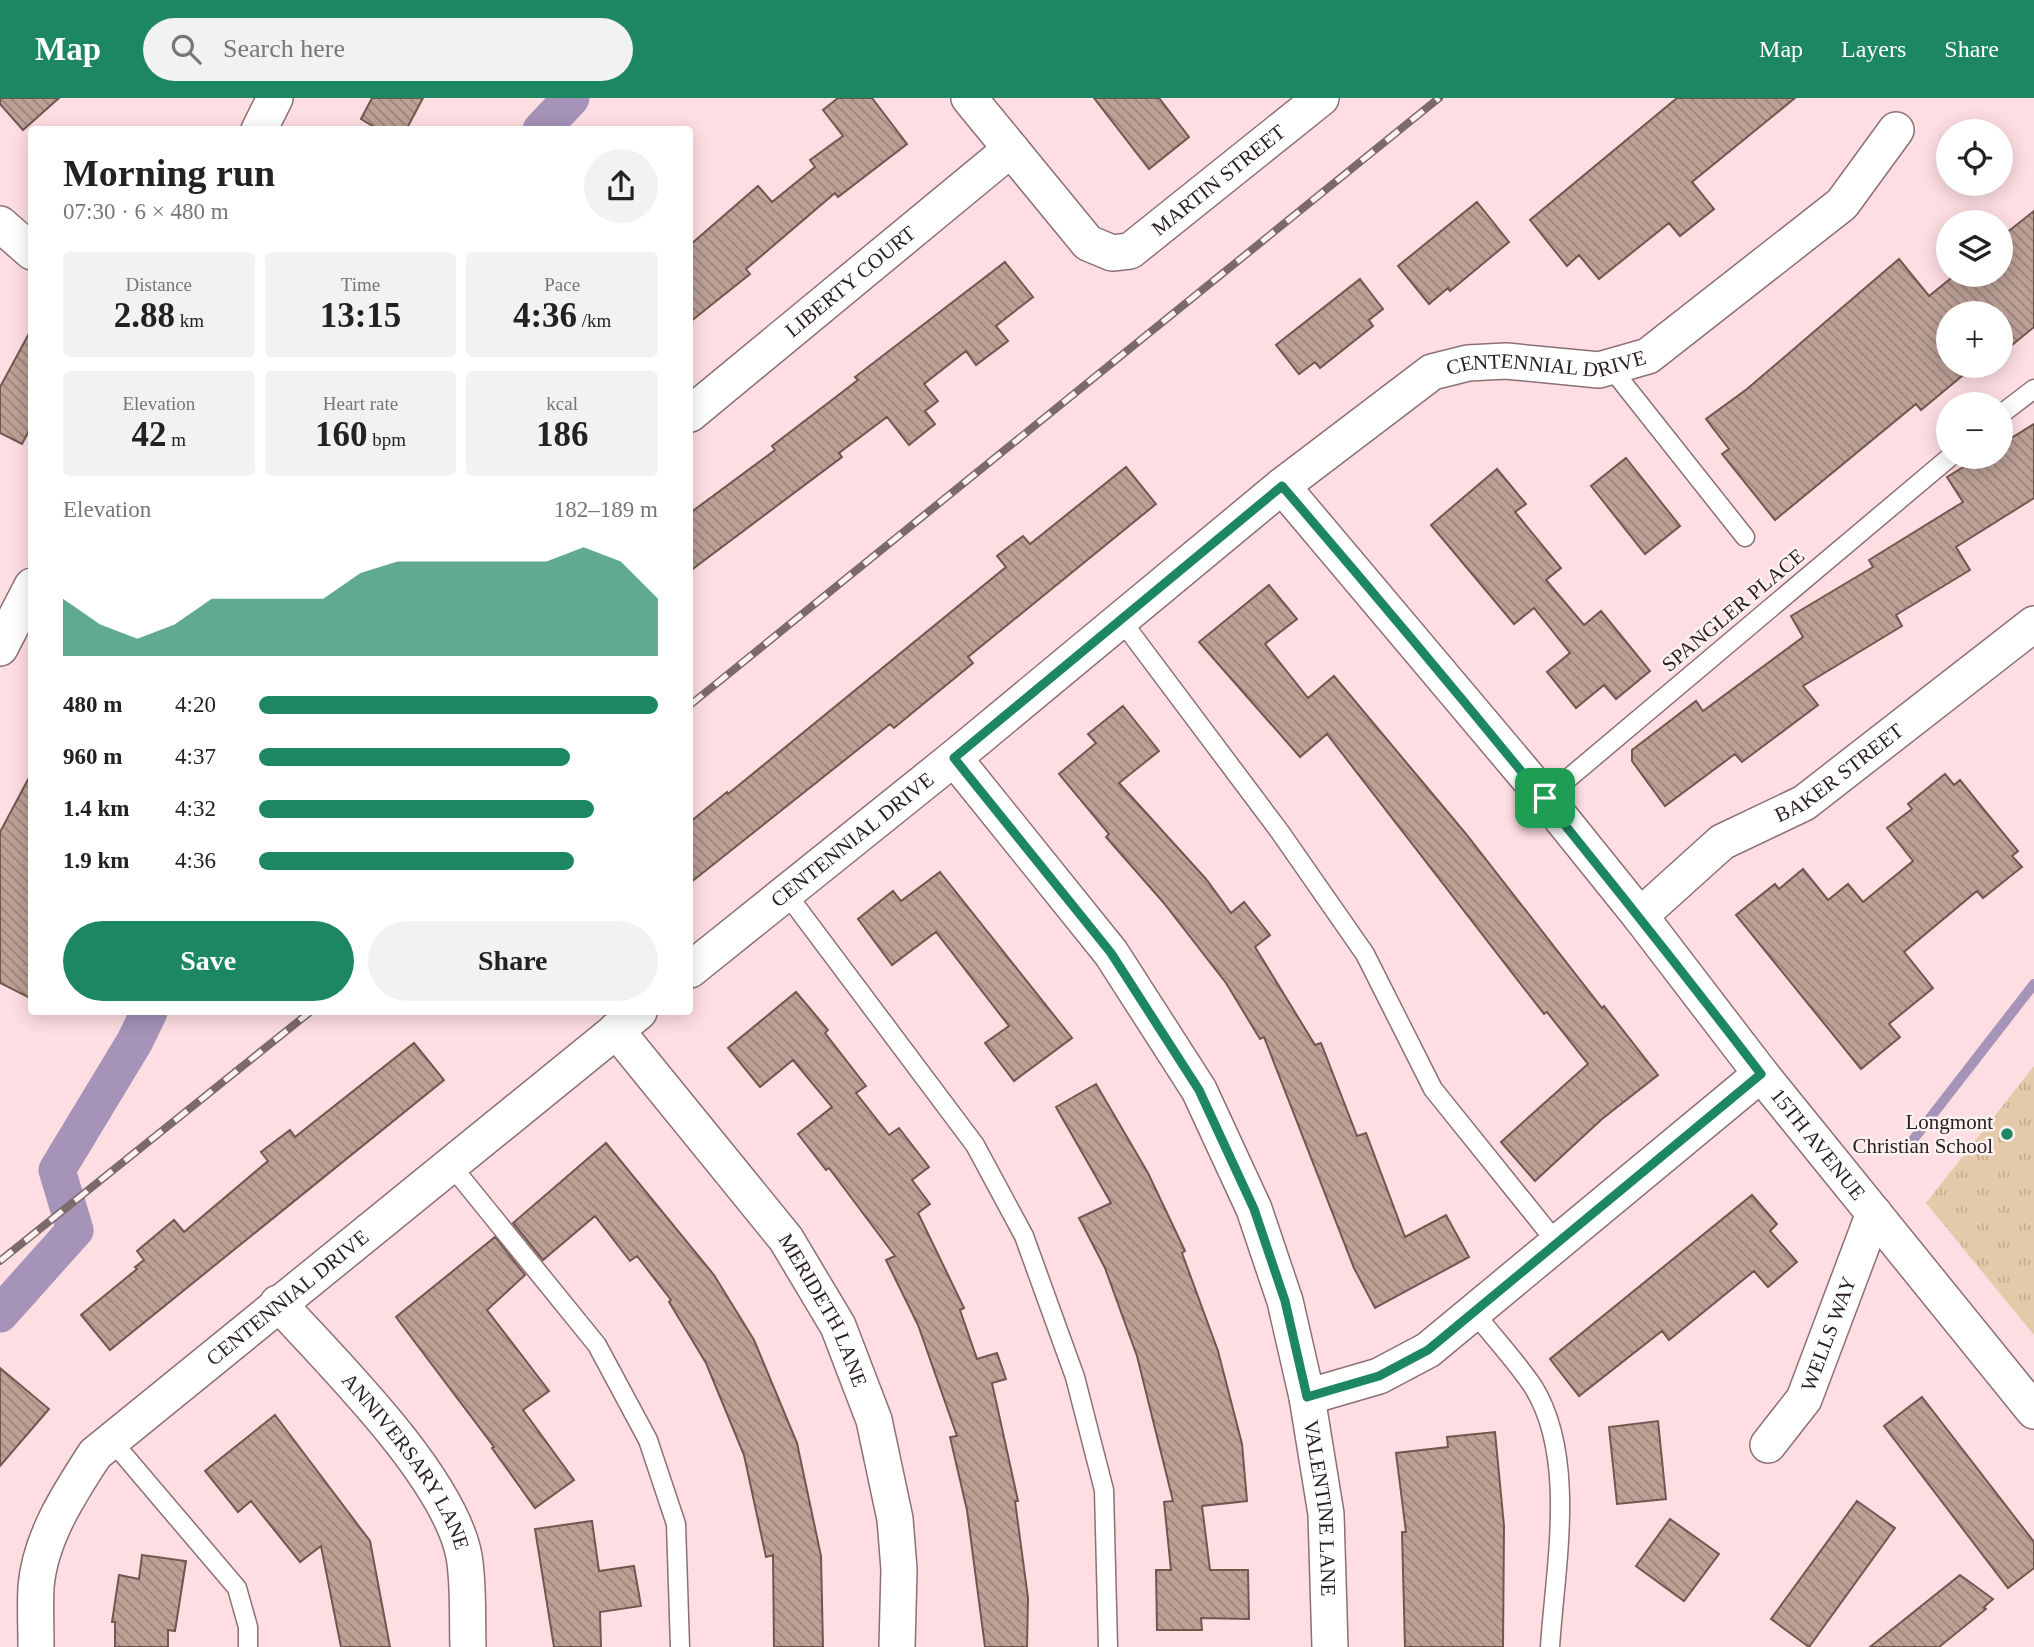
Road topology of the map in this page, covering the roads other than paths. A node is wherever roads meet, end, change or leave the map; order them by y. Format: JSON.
{"nodes":[{"id":1,"x":275,"y":98,"type":"edge"},
{"id":2,"x":970,"y":98,"type":"edge"},
{"id":3,"x":1321,"y":98,"type":"edge"},
{"id":4,"x":262,"y":126,"type":"edge"},
{"id":5,"x":1896,"y":130,"type":"dead end"},
{"id":6,"x":1011,"y":149,"type":"junction"},
{"id":7,"x":0,"y":224,"type":"edge"},
{"id":8,"x":28,"y":248,"type":"edge"},
{"id":9,"x":1611,"y":368,"type":"junction"},
{"id":10,"x":2034,"y":389,"type":"edge"},
{"id":11,"x":2013,"y":405,"type":"edge"},
{"id":12,"x":693,"y":412,"type":"edge"},
{"id":13,"x":1936,"y":469,"type":"edge"},
{"id":14,"x":1282,"y":486,"type":"junction"},
{"id":15,"x":1745,"y":537,"type":"dead end"},
{"id":16,"x":28,"y":594,"type":"edge"},
{"id":17,"x":1121,"y":620,"type":"junction"},
{"id":18,"x":2034,"y":624,"type":"edge"},
{"id":19,"x":0,"y":648,"type":"edge"},
{"id":20,"x":954,"y":758,"type":"junction"},
{"id":21,"x":1545,"y":798,"type":"junction"},
{"id":22,"x":786,"y":892,"type":"junction"},
{"id":23,"x":1640,"y":916,"type":"junction"},
{"id":24,"x":693,"y":969,"type":"edge"},
{"id":25,"x":627,"y":1021,"type":"edge"},
{"id":26,"x":1761,"y":1074,"type":"junction"},
{"id":27,"x":450,"y":1164,"type":"junction"},
{"id":28,"x":1874,"y":1213,"type":"junction"},
{"id":29,"x":1557,"y":1243,"type":"junction"},
{"id":30,"x":278,"y":1303,"type":"junction"},
{"id":31,"x":1474,"y":1312,"type":"junction"},
{"id":32,"x":1307,"y":1397,"type":"junction"},
{"id":33,"x":2034,"y":1411,"type":"edge"},
{"id":34,"x":112,"y":1441,"type":"junction"},
{"id":35,"x":1768,"y":1445,"type":"dead end"},
{"id":36,"x":36,"y":1647,"type":"edge"},
{"id":37,"x":248,"y":1647,"type":"edge"},
{"id":38,"x":468,"y":1647,"type":"edge"},
{"id":39,"x":680,"y":1647,"type":"edge"},
{"id":40,"x":897,"y":1647,"type":"edge"},
{"id":41,"x":1108,"y":1647,"type":"edge"},
{"id":42,"x":1330,"y":1647,"type":"edge"},
{"id":43,"x":1550,"y":1647,"type":"edge"}],
"edges":[{"from":1,"to":4,"type":"street"},
{"from":2,"to":6,"type":"street"},
{"from":3,"to":6,"type":"street","name":"MARTIN STREET"},
{"from":5,"to":9,"type":"street","name":"CENTENNIAL DRIVE"},
{"from":6,"to":12,"type":"street","name":"LIBERTY COURT"},
{"from":7,"to":8,"type":"street"},
{"from":9,"to":14,"type":"street","name":"CENTENNIAL DRIVE"},
{"from":9,"to":15,"type":"lane"},
{"from":10,"to":11,"type":"lane"},
{"from":13,"to":21,"type":"lane","name":"SPANGLER PLACE"},
{"from":14,"to":17,"type":"street","name":"CENTENNIAL DRIVE"},
{"from":14,"to":21,"type":"street","name":"15TH AVENUE"},
{"from":16,"to":19,"type":"street"},
{"from":17,"to":20,"type":"street","name":"CENTENNIAL DRIVE"},
{"from":17,"to":29,"type":"lane"},
{"from":18,"to":23,"type":"street","name":"BAKER STREET"},
{"from":20,"to":22,"type":"street","name":"CENTENNIAL DRIVE"},
{"from":20,"to":32,"type":"street","name":"VALENTINE LANE"},
{"from":21,"to":23,"type":"street","name":"15TH AVENUE"},
{"from":22,"to":24,"type":"street","name":"CENTENNIAL DRIVE"},
{"from":22,"to":41,"type":"lane"},
{"from":23,"to":26,"type":"street","name":"15TH AVENUE"},
{"from":25,"to":27,"type":"street","name":"CENTENNIAL DRIVE"},
{"from":25,"to":40,"type":"street","name":"MERIDETH LANE"},
{"from":26,"to":28,"type":"street","name":"15TH AVENUE"},
{"from":26,"to":29,"type":"street"},
{"from":27,"to":30,"type":"street","name":"CENTENNIAL DRIVE"},
{"from":27,"to":39,"type":"lane"},
{"from":28,"to":33,"type":"street","name":"15TH AVENUE"},
{"from":28,"to":35,"type":"street","name":"WELLS WAY"},
{"from":29,"to":31,"type":"street"},
{"from":30,"to":34,"type":"street","name":"CENTENNIAL DRIVE"},
{"from":30,"to":38,"type":"street","name":"ANNIVERSARY LANE"},
{"from":31,"to":32,"type":"street"},
{"from":31,"to":43,"type":"lane"},
{"from":32,"to":42,"type":"street","name":"VALENTINE LANE"},
{"from":34,"to":36,"type":"street","name":"CENTENNIAL DRIVE"},
{"from":34,"to":37,"type":"lane"}]}
